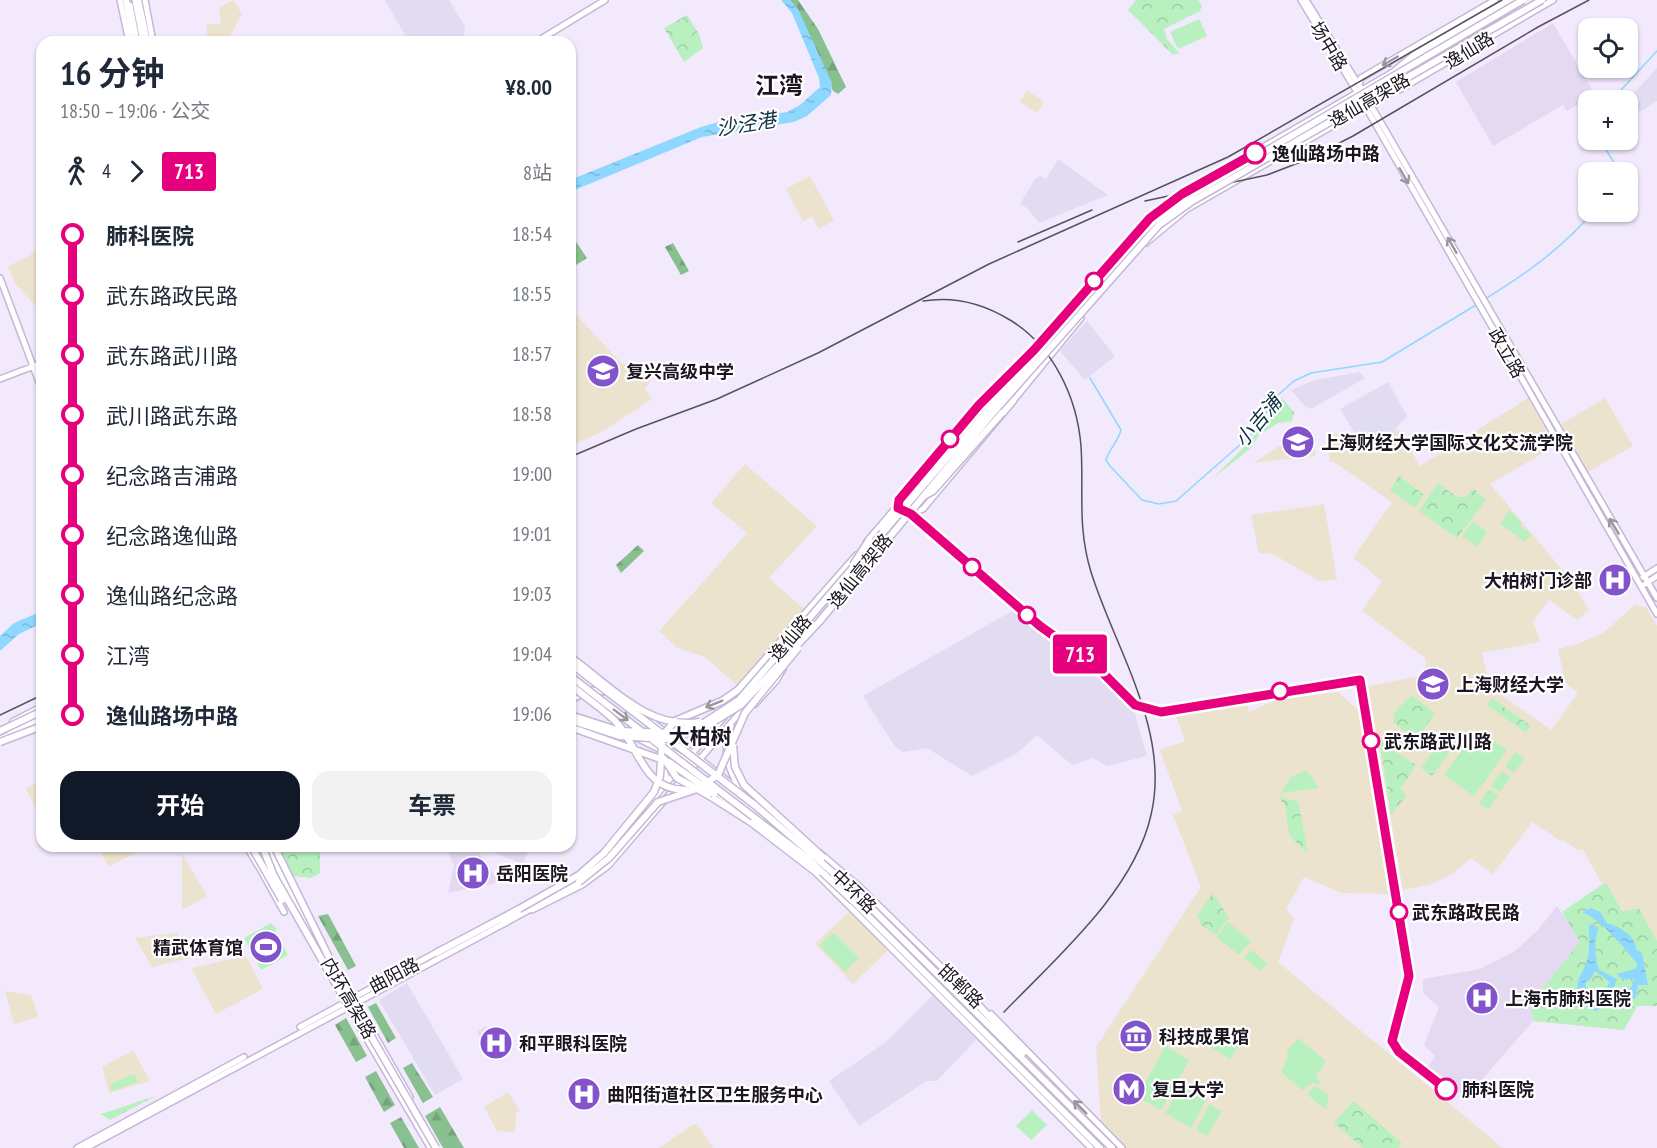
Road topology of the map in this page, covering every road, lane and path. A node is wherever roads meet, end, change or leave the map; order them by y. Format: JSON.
{"nodes":[{"id":1,"x":120,"y":0,"type":"edge"},
{"id":2,"x":128,"y":0,"type":"edge"},
{"id":3,"x":137,"y":0,"type":"edge"},
{"id":4,"x":145,"y":0,"type":"edge"},
{"id":5,"x":605,"y":0,"type":"edge"},
{"id":6,"x":1301,"y":0,"type":"edge"},
{"id":7,"x":1306,"y":0,"type":"edge"},
{"id":8,"x":1495,"y":0,"type":"edge"},
{"id":9,"x":1508,"y":0,"type":"edge"},
{"id":10,"x":1515,"y":0,"type":"edge"},
{"id":11,"x":1523,"y":0,"type":"edge"},
{"id":12,"x":1540,"y":0,"type":"edge"},
{"id":13,"x":1553,"y":0,"type":"edge"},
{"id":14,"x":1531,"y":7,"type":"junction"},
{"id":15,"x":128,"y":36,"type":"edge"},
{"id":16,"x":135,"y":36,"type":"edge"},
{"id":17,"x":144,"y":36,"type":"edge"},
{"id":18,"x":152,"y":36,"type":"edge"},
{"id":19,"x":546,"y":36,"type":"edge"},
{"id":20,"x":1396,"y":70,"type":"junction"},
{"id":21,"x":1360,"y":89,"type":"junction"},
{"id":22,"x":1384,"y":97,"type":"junction"},
{"id":23,"x":1368,"y":106,"type":"junction"},
{"id":24,"x":0,"y":278,"type":"edge"},
{"id":25,"x":1485,"y":307,"type":"junction"},
{"id":26,"x":1034,"y":350,"type":"junction"},
{"id":27,"x":1044,"y":360,"type":"junction"},
{"id":28,"x":36,"y":365,"type":"edge"},
{"id":29,"x":33,"y":366,"type":"junction"},
{"id":30,"x":36,"y":374,"type":"edge"},
{"id":31,"x":0,"y":379,"type":"edge"},
{"id":32,"x":998,"y":387,"type":"junction"},
{"id":33,"x":1013,"y":400,"type":"junction"},
{"id":34,"x":921,"y":498,"type":"junction"},
{"id":35,"x":901,"y":507,"type":"junction"},
{"id":36,"x":880,"y":528,"type":"junction"},
{"id":37,"x":869,"y":540,"type":"junction"},
{"id":38,"x":1657,"y":568,"type":"edge"},
{"id":39,"x":1657,"y":576,"type":"edge"},
{"id":40,"x":1646,"y":579,"type":"junction"},
{"id":41,"x":841,"y":583,"type":"junction"},
{"id":42,"x":1639,"y":584,"type":"junction"},
{"id":43,"x":1657,"y":598,"type":"edge"},
{"id":44,"x":1657,"y":614,"type":"edge"},
{"id":45,"x":819,"y":622,"type":"junction"},
{"id":46,"x":576,"y":660,"type":"edge"},
{"id":47,"x":576,"y":661,"type":"edge"},
{"id":48,"x":576,"y":668,"type":"edge"},
{"id":49,"x":576,"y":669,"type":"edge"},
{"id":50,"x":576,"y":681,"type":"edge"},
{"id":51,"x":606,"y":686,"type":"junction"},
{"id":52,"x":576,"y":689,"type":"edge"},
{"id":53,"x":599,"y":689,"type":"junction"},
{"id":54,"x":576,"y":697,"type":"edge"},
{"id":55,"x":576,"y":698,"type":"edge"},
{"id":56,"x":614,"y":699,"type":"junction"},
{"id":57,"x":626,"y":702,"type":"junction"},
{"id":58,"x":728,"y":712,"type":"junction"},
{"id":59,"x":36,"y":713,"type":"edge"},
{"id":60,"x":737,"y":715,"type":"junction"},
{"id":61,"x":576,"y":716,"type":"edge"},
{"id":62,"x":576,"y":716,"type":"edge"},
{"id":63,"x":36,"y":719,"type":"edge"},
{"id":64,"x":709,"y":720,"type":"junction"},
{"id":65,"x":652,"y":721,"type":"junction"},
{"id":66,"x":576,"y":724,"type":"edge"},
{"id":67,"x":739,"y":724,"type":"junction"},
{"id":68,"x":576,"y":725,"type":"edge"},
{"id":69,"x":576,"y":725,"type":"edge"},
{"id":70,"x":36,"y":727,"type":"edge"},
{"id":71,"x":714,"y":729,"type":"junction"},
{"id":72,"x":671,"y":730,"type":"junction"},
{"id":73,"x":688,"y":730,"type":"junction"},
{"id":74,"x":0,"y":731,"type":"edge"},
{"id":75,"x":628,"y":733,"type":"junction"},
{"id":76,"x":606,"y":734,"type":"junction"},
{"id":77,"x":619,"y":738,"type":"junction"},
{"id":78,"x":628,"y":741,"type":"junction"},
{"id":79,"x":639,"y":741,"type":"junction"},
{"id":80,"x":0,"y":742,"type":"edge"},
{"id":81,"x":662,"y":744,"type":"junction"},
{"id":82,"x":634,"y":750,"type":"junction"},
{"id":83,"x":687,"y":759,"type":"junction"},
{"id":84,"x":694,"y":765,"type":"junction"},
{"id":85,"x":701,"y":787,"type":"junction"},
{"id":86,"x":709,"y":787,"type":"junction"},
{"id":87,"x":744,"y":792,"type":"junction"},
{"id":88,"x":668,"y":794,"type":"junction"},
{"id":89,"x":644,"y":811,"type":"junction"},
{"id":90,"x":743,"y":813,"type":"junction"},
{"id":91,"x":753,"y":815,"type":"junction"},
{"id":92,"x":752,"y":823,"type":"junction"},
{"id":93,"x":795,"y":833,"type":"junction"},
{"id":94,"x":790,"y":846,"type":"junction"},
{"id":95,"x":253,"y":852,"type":"edge"},
{"id":96,"x":255,"y":852,"type":"edge"},
{"id":97,"x":255,"y":852,"type":"edge"},
{"id":98,"x":264,"y":852,"type":"edge"},
{"id":99,"x":274,"y":852,"type":"edge"},
{"id":100,"x":811,"y":854,"type":"dead end"},
{"id":101,"x":804,"y":861,"type":"junction"},
{"id":102,"x":258,"y":865,"type":"junction"},
{"id":103,"x":273,"y":879,"type":"junction"},
{"id":104,"x":852,"y":889,"type":"junction"},
{"id":105,"x":862,"y":889,"type":"junction"},
{"id":106,"x":853,"y":901,"type":"junction"},
{"id":107,"x":284,"y":912,"type":"dead end"},
{"id":108,"x":504,"y":923,"type":"junction"},
{"id":109,"x":315,"y":950,"type":"junction"},
{"id":110,"x":436,"y":952,"type":"junction"},
{"id":111,"x":924,"y":965,"type":"junction"},
{"id":112,"x":959,"y":984,"type":"junction"},
{"id":113,"x":348,"y":1001,"type":"junction"},
{"id":114,"x":357,"y":1003,"type":"junction"},
{"id":115,"x":1048,"y":1084,"type":"junction"},
{"id":116,"x":77,"y":1148,"type":"edge"},
{"id":117,"x":86,"y":1148,"type":"edge"},
{"id":118,"x":430,"y":1148,"type":"edge"},
{"id":119,"x":437,"y":1148,"type":"edge"},
{"id":120,"x":1091,"y":1148,"type":"edge"},
{"id":121,"x":1100,"y":1148,"type":"edge"},
{"id":122,"x":1112,"y":1148,"type":"edge"},
{"id":123,"x":1122,"y":1148,"type":"edge"}],
"edges":[{"from":1,"to":15,"type":"main road"},
{"from":2,"to":16,"type":"highway"},
{"from":3,"to":17,"type":"highway"},
{"from":4,"to":18,"type":"main road"},
{"from":5,"to":19,"type":"main road"},
{"from":6,"to":21,"type":"main road","name":"场中路"},
{"from":7,"to":21,"type":"main road","name":"场中路"},
{"from":8,"to":21,"type":"main road","name":"逸仙路","one_way":true},
{"from":9,"to":20,"type":"highway"},
{"from":10,"to":20,"type":"main road","name":"逸仙路"},
{"from":11,"to":35,"type":"highway","name":"逸仙高架路","bridge":true},
{"from":12,"to":14,"type":"highway","name":"逸仙高架路","bridge":true},
{"from":12,"to":22,"type":"main road","name":"逸仙路"},
{"from":13,"to":22,"type":"main road","name":"逸仙路"},
{"from":14,"to":22,"type":"highway","bridge":true},
{"from":14,"to":34,"type":"highway","name":"逸仙高架路","bridge":true},
{"from":20,"to":21,"type":"main road","name":"逸仙路"},
{"from":21,"to":23,"type":"main road","name":"政立路"},
{"from":21,"to":26,"type":"main road","name":"逸仙路"},
{"from":22,"to":23,"type":"main road","name":"逸仙路"},
{"from":25,"to":23,"type":"main road","name":"政立路","one_way":true},
{"from":23,"to":25,"type":"main road","name":"政立路","one_way":true},
{"from":23,"to":27,"type":"main road","name":"逸仙路"},
{"from":24,"to":29,"type":"main road"},
{"from":40,"to":25,"type":"main road","name":"政立路","one_way":true},
{"from":25,"to":42,"type":"main road","name":"政立路"},
{"from":26,"to":27,"type":"main road"},
{"from":26,"to":32,"type":"main road","name":"逸仙路"},
{"from":27,"to":33,"type":"main road","name":"逸仙路"},
{"from":28,"to":29,"type":"main road"},
{"from":29,"to":30,"type":"main road"},
{"from":29,"to":31,"type":"main road"},
{"from":32,"to":35,"type":"main road","name":"逸仙路"},
{"from":32,"to":36,"type":"highway","bridge":true},
{"from":33,"to":34,"type":"highway","bridge":true},
{"from":33,"to":60,"type":"main road","name":"逸仙路"},
{"from":34,"to":45,"type":"highway","name":"逸仙高架路","bridge":true},
{"from":35,"to":36,"type":"highway","bridge":true},
{"from":35,"to":41,"type":"highway","name":"逸仙高架路","bridge":true},
{"from":35,"to":58,"type":"main road","name":"逸仙路"},
{"from":36,"to":37,"type":"highway","name":"逸仙高架路","bridge":true},
{"from":37,"to":41,"type":"highway","bridge":true},
{"from":37,"to":81,"type":"highway","one_way":true,"bridge":true},
{"from":38,"to":40,"type":"main road"},
{"from":39,"to":40,"type":"main road"},
{"from":40,"to":42,"type":"main road"},
{"from":40,"to":43,"type":"main road","name":"政立路"},
{"from":41,"to":64,"type":"highway","name":"逸仙高架路","bridge":true},
{"from":42,"to":44,"type":"main road","name":"政立路"},
{"from":45,"to":66,"type":"highway","name":"逸仙高架路","bridge":true},
{"from":45,"to":67,"type":"highway","bridge":true},
{"from":46,"to":64,"type":"highway","bridge":true},
{"from":47,"to":51,"type":"main road"},
{"from":48,"to":51,"type":"main road"},
{"from":49,"to":104,"type":"highway","name":"中环路","bridge":true},
{"from":50,"to":106,"type":"highway","name":"中环路","one_way":true,"bridge":true},
{"from":51,"to":57,"type":"main road"},
{"from":52,"to":85,"type":"highway","bridge":true},
{"from":53,"to":54,"type":"main road"},
{"from":53,"to":56,"type":"main road"},
{"from":53,"to":57,"type":"main road"},
{"from":55,"to":56,"type":"main road"},
{"from":56,"to":83,"type":"main road"},
{"from":57,"to":65,"type":"main road"},
{"from":58,"to":71,"type":"main road","name":"逸仙路"},
{"from":58,"to":73,"type":"main road"},
{"from":59,"to":74,"type":"highway","bridge":true},
{"from":60,"to":84,"type":"main road","name":"逸仙路"},
{"from":60,"to":87,"type":"main road"},
{"from":61,"to":64,"type":"highway","name":"逸仙高架路","bridge":true},
{"from":62,"to":75,"type":"main road"},
{"from":63,"to":74,"type":"highway","bridge":true},
{"from":65,"to":72,"type":"main road"},
{"from":65,"to":83,"type":"main road"},
{"from":67,"to":85,"type":"highway","bridge":true},
{"from":67,"to":104,"type":"highway","bridge":true},
{"from":68,"to":76,"type":"main road"},
{"from":69,"to":92,"type":"highway","bridge":true},
{"from":70,"to":80,"type":"highway","bridge":true},
{"from":71,"to":73,"type":"main road"},
{"from":71,"to":83,"type":"main road","name":"逸仙路"},
{"from":72,"to":73,"type":"main road"},
{"from":72,"to":83,"type":"main road"},
{"from":75,"to":79,"type":"main road"},
{"from":75,"to":83,"type":"main road"},
{"from":76,"to":77,"type":"main road"},
{"from":76,"to":82,"type":"main road"},
{"from":77,"to":78,"type":"main road"},
{"from":77,"to":82,"type":"main road"},
{"from":78,"to":79,"type":"main road"},
{"from":78,"to":83,"type":"main road"},
{"from":79,"to":83,"type":"main road"},
{"from":81,"to":92,"type":"highway","bridge":true},
{"from":81,"to":110,"type":"highway","bridge":true},
{"from":82,"to":89,"type":"main road"},
{"from":83,"to":84,"type":"main road"},
{"from":83,"to":84,"type":"main road"},
{"from":83,"to":89,"type":"main road","name":"曲阳路"},
{"from":84,"to":86,"type":"main road","name":"邯郸路"},
{"from":84,"to":87,"type":"main road","name":"邯郸路"},
{"from":84,"to":88,"type":"main road","name":"曲阳路"},
{"from":84,"to":91,"type":"main road","name":"邯郸路"},
{"from":84,"to":93,"type":"main road","name":"邯郸路"},
{"from":85,"to":108,"type":"highway","bridge":true},
{"from":86,"to":88,"type":"main road"},
{"from":86,"to":90,"type":"main road","name":"邯郸路"},
{"from":87,"to":93,"type":"main road","name":"邯郸路"},
{"from":88,"to":108,"type":"main road","name":"曲阳路"},
{"from":89,"to":110,"type":"main road","name":"曲阳路"},
{"from":90,"to":91,"type":"main road"},
{"from":90,"to":101,"type":"main road","name":"邯郸路"},
{"from":91,"to":94,"type":"main road","name":"邯郸路"},
{"from":92,"to":106,"type":"highway","bridge":true},
{"from":93,"to":94,"type":"main road"},
{"from":93,"to":105,"type":"main road","name":"邯郸路"},
{"from":94,"to":101,"type":"main road","name":"邯郸路"},
{"from":95,"to":102,"type":"highway"},
{"from":96,"to":103,"type":"main road"},
{"from":97,"to":109,"type":"highway","bridge":true},
{"from":98,"to":109,"type":"highway","name":"内环高架路","bridge":true},
{"from":99,"to":113,"type":"highway","name":"内环高架路","bridge":true},
{"from":100,"to":105,"type":"main road"},
{"from":101,"to":120,"type":"main road","name":"邯郸路"},
{"from":102,"to":103,"type":"main road"},
{"from":102,"to":107,"type":"main road"},
{"from":103,"to":113,"type":"main road"},
{"from":104,"to":111,"type":"highway","name":"中环路"},
{"from":105,"to":112,"type":"main road","name":"邯郸路"},
{"from":106,"to":111,"type":"highway","name":"中环路"},
{"from":108,"to":114,"type":"main road","name":"曲阳路"},
{"from":109,"to":118,"type":"highway","name":"内环高架路","bridge":true},
{"from":110,"to":113,"type":"main road","name":"曲阳路"},
{"from":111,"to":115,"type":"highway","name":"中环路"},
{"from":111,"to":121,"type":"highway","name":"中环路"},
{"from":112,"to":115,"type":"highway"},
{"from":123,"to":112,"type":"main road","name":"邯郸路","one_way":true},
{"from":113,"to":114,"type":"main road"},
{"from":113,"to":114,"type":"main road","name":"曲阳路"},
{"from":113,"to":116,"type":"main road","name":"曲阳路"},
{"from":113,"to":117,"type":"main road","name":"曲阳路"},
{"from":113,"to":118,"type":"main road"},
{"from":113,"to":119,"type":"highway","name":"内环高架路","bridge":true},
{"from":114,"to":119,"type":"main road"},
{"from":115,"to":122,"type":"highway","name":"中环路"}]}
